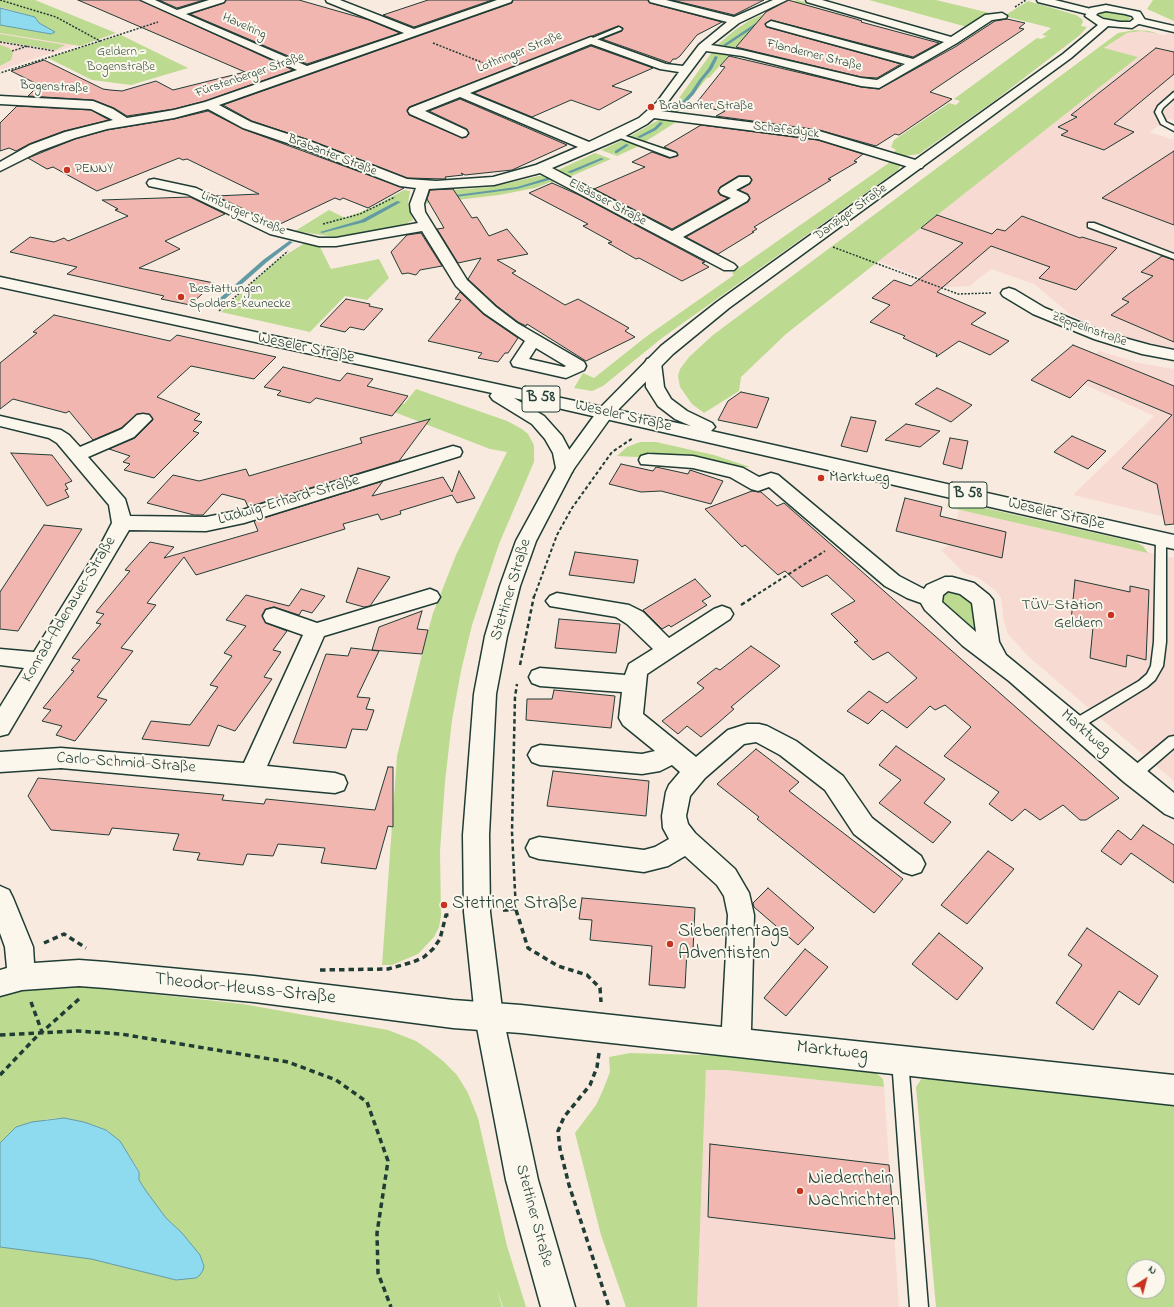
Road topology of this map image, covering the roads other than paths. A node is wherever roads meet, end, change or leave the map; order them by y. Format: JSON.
{"nodes":[{"id":1,"x":146,"y":0,"type":"edge"},
{"id":2,"x":220,"y":0,"type":"edge"},
{"id":3,"x":331,"y":0,"type":"edge"},
{"id":4,"x":507,"y":0,"type":"edge"},
{"id":5,"x":654,"y":0,"type":"edge"},
{"id":6,"x":782,"y":0,"type":"edge"},
{"id":7,"x":811,"y":0,"type":"edge"},
{"id":8,"x":1042,"y":0,"type":"edge"},
{"id":9,"x":1132,"y":0,"type":"edge"},
{"id":10,"x":1122,"y":10,"type":"junction"},
{"id":11,"x":1091,"y":12,"type":"junction"},
{"id":12,"x":178,"y":13,"type":"junction"},
{"id":13,"x":1002,"y":16,"type":"dead end"},
{"id":14,"x":735,"y":21,"type":"junction"},
{"id":15,"x":1139,"y":21,"type":"junction"},
{"id":16,"x":771,"y":24,"type":"dead end"},
{"id":17,"x":1106,"y":24,"type":"junction"},
{"id":18,"x":619,"y":29,"type":"dead end"},
{"id":19,"x":1174,"y":29,"type":"edge"},
{"id":20,"x":412,"y":33,"type":"junction"},
{"id":21,"x":591,"y":40,"type":"junction"},
{"id":22,"x":953,"y":41,"type":"junction"},
{"id":23,"x":703,"y":47,"type":"junction"},
{"id":24,"x":914,"y":63,"type":"junction"},
{"id":25,"x":687,"y":70,"type":"junction"},
{"id":26,"x":308,"y":71,"type":"junction"},
{"id":27,"x":460,"y":93,"type":"junction"},
{"id":28,"x":1174,"y":94,"type":"edge"},
{"id":29,"x":0,"y":100,"type":"edge"},
{"id":30,"x":209,"y":106,"type":"junction"},
{"id":31,"x":652,"y":114,"type":"junction"},
{"id":32,"x":125,"y":122,"type":"junction"},
{"id":33,"x":1174,"y":129,"type":"edge"},
{"id":34,"x":462,"y":133,"type":"dead end"},
{"id":35,"x":617,"y":135,"type":"junction"},
{"id":36,"x":589,"y":147,"type":"junction"},
{"id":37,"x":673,"y":155,"type":"dead end"},
{"id":38,"x":917,"y":165,"type":"junction"},
{"id":39,"x":0,"y":167,"type":"edge"},
{"id":40,"x":541,"y":168,"type":"junction"},
{"id":41,"x":744,"y":180,"type":"dead end"},
{"id":42,"x":154,"y":182,"type":"dead end"},
{"id":43,"x":421,"y":185,"type":"junction"},
{"id":44,"x":1091,"y":225,"type":"dead end"},
{"id":45,"x":426,"y":226,"type":"junction"},
{"id":46,"x":673,"y":237,"type":"junction"},
{"id":47,"x":1174,"y":257,"type":"edge"},
{"id":48,"x":729,"y":268,"type":"dead end"},
{"id":49,"x":0,"y":282,"type":"edge"},
{"id":50,"x":1009,"y":293,"type":"road end"},
{"id":51,"x":533,"y":340,"type":"dead end"},
{"id":52,"x":1174,"y":355,"type":"edge"},
{"id":53,"x":653,"y":363,"type":"junction"},
{"id":54,"x":476,"y":385,"type":"junction"},
{"id":55,"x":606,"y":413,"type":"junction"},
{"id":56,"x":143,"y":419,"type":"dead end"},
{"id":57,"x":0,"y":421,"type":"edge"},
{"id":58,"x":763,"y":448,"type":"junction"},
{"id":59,"x":453,"y":452,"type":"dead end"},
{"id":60,"x":77,"y":455,"type":"junction"},
{"id":61,"x":648,"y":460,"type":"dead end"},
{"id":62,"x":565,"y":468,"type":"junction"},
{"id":63,"x":122,"y":523,"type":"junction"},
{"id":64,"x":1168,"y":540,"type":"edge"},
{"id":65,"x":430,"y":597,"type":"dead end"},
{"id":66,"x":931,"y":598,"type":"junction"},
{"id":67,"x":557,"y":601,"type":"dead end"},
{"id":68,"x":722,"y":614,"type":"road end"},
{"id":69,"x":274,"y":616,"type":"dead end"},
{"id":70,"x":316,"y":631,"type":"junction"},
{"id":71,"x":667,"y":649,"type":"junction"},
{"id":72,"x":0,"y":657,"type":"edge"},
{"id":73,"x":997,"y":658,"type":"junction"},
{"id":74,"x":40,"y":661,"type":"junction"},
{"id":75,"x":540,"y":677,"type":"dead end"},
{"id":76,"x":634,"y":684,"type":"junction"},
{"id":77,"x":1075,"y":725,"type":"junction"},
{"id":78,"x":0,"y":727,"type":"edge"},
{"id":79,"x":1174,"y":741,"type":"edge"},
{"id":80,"x":672,"y":752,"type":"junction"},
{"id":81,"x":540,"y":755,"type":"dead end"},
{"id":82,"x":0,"y":762,"type":"edge"},
{"id":83,"x":696,"y":771,"type":"junction"},
{"id":84,"x":251,"y":774,"type":"junction"},
{"id":85,"x":1133,"y":775,"type":"junction"},
{"id":86,"x":335,"y":783,"type":"dead end"},
{"id":87,"x":1174,"y":807,"type":"edge"},
{"id":88,"x":686,"y":841,"type":"junction"},
{"id":89,"x":539,"y":848,"type":"dead end"},
{"id":90,"x":912,"y":864,"type":"dead end"},
{"id":91,"x":0,"y":898,"type":"edge"},
{"id":92,"x":11,"y":980,"type":"edge"},
{"id":93,"x":489,"y":1016,"type":"junction"},
{"id":94,"x":736,"y":1042,"type":"junction"},
{"id":95,"x":900,"y":1060,"type":"junction"},
{"id":96,"x":1174,"y":1090,"type":"edge"},
{"id":97,"x":558,"y":1307,"type":"edge"},
{"id":98,"x":919,"y":1307,"type":"edge"}],
"edges":[{"from":1,"to":12,"type":"street","name":"Havelring"},
{"from":2,"to":12,"type":"street"},
{"from":3,"to":20,"type":"street"},
{"from":4,"to":20,"type":"street","name":"Fürstenberger Straße"},
{"from":5,"to":14,"type":"street"},
{"from":6,"to":14,"type":"street","name":"Brabanter Straße"},
{"from":7,"to":22,"type":"street"},
{"from":8,"to":11,"type":"street"},
{"from":9,"to":10,"type":"street"},
{"from":10,"to":11,"type":"street"},
{"from":10,"to":15,"type":"street"},
{"from":11,"to":17,"type":"street"},
{"from":12,"to":26,"type":"street","name":"Havelring"},
{"from":13,"to":22,"type":"street","name":"Flanderner Straße"},
{"from":14,"to":23,"type":"street","name":"Brabanter Straße"},
{"from":15,"to":17,"type":"street"},
{"from":15,"to":19,"type":"street"},
{"from":16,"to":24,"type":"street","name":"Flanderner Straße"},
{"from":17,"to":38,"type":"street","name":"Danziger Straße"},
{"from":18,"to":21,"type":"lane","name":"Lothringer Straße"},
{"from":20,"to":26,"type":"street","name":"Fürstenberger Straße"},
{"from":21,"to":25,"type":"street"},
{"from":21,"to":27,"type":"street","name":"Lothringer Straße"},
{"from":22,"to":24,"type":"street","name":"Flanderner Straße"},
{"from":23,"to":24,"type":"street","name":"Flanderner Straße"},
{"from":23,"to":25,"type":"street","name":"Brabanter Straße"},
{"from":25,"to":31,"type":"street","name":"Brabanter Straße"},
{"from":26,"to":30,"type":"street","name":"Fürstenberger Straße"},
{"from":27,"to":34,"type":"street","name":"Lothringer Straße"},
{"from":27,"to":36,"type":"street","name":"Lothringer Straße"},
{"from":28,"to":33,"type":"lane"},
{"from":29,"to":32,"type":"street","name":"Bogenstraße"},
{"from":30,"to":32,"type":"street","name":"Fürstenberger Straße"},
{"from":30,"to":43,"type":"street","name":"Brabanter Straße"},
{"from":31,"to":35,"type":"street","name":"Brabanter Straße"},
{"from":31,"to":38,"type":"street","name":"Schafsdyck"},
{"from":32,"to":39,"type":"street","name":"Fürstenberger Straße"},
{"from":35,"to":36,"type":"street","name":"Brabanter Straße"},
{"from":35,"to":37,"type":"lane"},
{"from":36,"to":40,"type":"street","name":"Brabanter Straße"},
{"from":38,"to":53,"type":"street","name":"Danziger Straße"},
{"from":40,"to":43,"type":"street","name":"Brabanter Straße"},
{"from":40,"to":46,"type":"street","name":"Elsässer Straße"},
{"from":41,"to":46,"type":"street"},
{"from":42,"to":45,"type":"street","name":"Limburger Straße"},
{"from":43,"to":45,"type":"street"},
{"from":44,"to":47,"type":"lane"},
{"from":45,"to":51,"type":"street"},
{"from":46,"to":48,"type":"street","name":"Elsässer Straße"},
{"from":49,"to":54,"type":"street","name":"Weseler Straße","number":"B 58"},
{"from":50,"to":52,"type":"street","name":"Zeppelinstraße"},
{"from":53,"to":55,"type":"street","name":"Danziger Straße"},
{"from":53,"to":58,"type":"street"},
{"from":54,"to":55,"type":"street","name":"Weseler Straße","number":"B 58"},
{"from":54,"to":62,"type":"street"},
{"from":55,"to":58,"type":"street","name":"Weseler Straße","number":"B 58"},
{"from":55,"to":62,"type":"street","name":"Stettiner Straße"},
{"from":56,"to":60,"type":"street"},
{"from":57,"to":60,"type":"street","name":"Konrad-Adenauer-Straße"},
{"from":58,"to":64,"type":"street","name":"Weseler Straße","number":"B 58"},
{"from":59,"to":63,"type":"street","name":"Ludwig-Erhard-Straße"},
{"from":60,"to":63,"type":"street","name":"Konrad-Adenauer-Straße"},
{"from":61,"to":66,"type":"street"},
{"from":62,"to":93,"type":"street","name":"Stettiner Straße"},
{"from":63,"to":74,"type":"street","name":"Konrad-Adenauer-Straße"},
{"from":64,"to":77,"type":"lane"},
{"from":65,"to":70,"type":"street"},
{"from":66,"to":73,"type":"street","name":"Marktweg"},
{"from":66,"to":73,"type":"street","name":"Marktweg"},
{"from":67,"to":71,"type":"street"},
{"from":68,"to":71,"type":"street"},
{"from":69,"to":70,"type":"street"},
{"from":70,"to":84,"type":"street"},
{"from":71,"to":76,"type":"street"},
{"from":72,"to":74,"type":"street"},
{"from":73,"to":77,"type":"street","name":"Marktweg"},
{"from":74,"to":78,"type":"street","name":"Konrad-Adenauer-Straße"},
{"from":75,"to":76,"type":"street"},
{"from":76,"to":80,"type":"street"},
{"from":77,"to":85,"type":"street","name":"Marktweg"},
{"from":79,"to":85,"type":"lane"},
{"from":80,"to":81,"type":"street"},
{"from":80,"to":83,"type":"street"},
{"from":82,"to":84,"type":"street","name":"Carlo-Schmid-Straße"},
{"from":83,"to":88,"type":"street"},
{"from":83,"to":90,"type":"street"},
{"from":84,"to":86,"type":"street","name":"Carlo-Schmid-Straße"},
{"from":85,"to":87,"type":"street","name":"Marktweg"},
{"from":88,"to":89,"type":"street"},
{"from":88,"to":94,"type":"street"},
{"from":91,"to":92,"type":"street"},
{"from":92,"to":93,"type":"street","name":"Theodor-Heuss-Straße"},
{"from":93,"to":94,"type":"street","name":"Marktweg"},
{"from":93,"to":97,"type":"street","name":"Stettiner Straße"},
{"from":94,"to":95,"type":"street","name":"Marktweg"},
{"from":95,"to":96,"type":"street","name":"Marktweg"},
{"from":95,"to":98,"type":"lane"}]}
